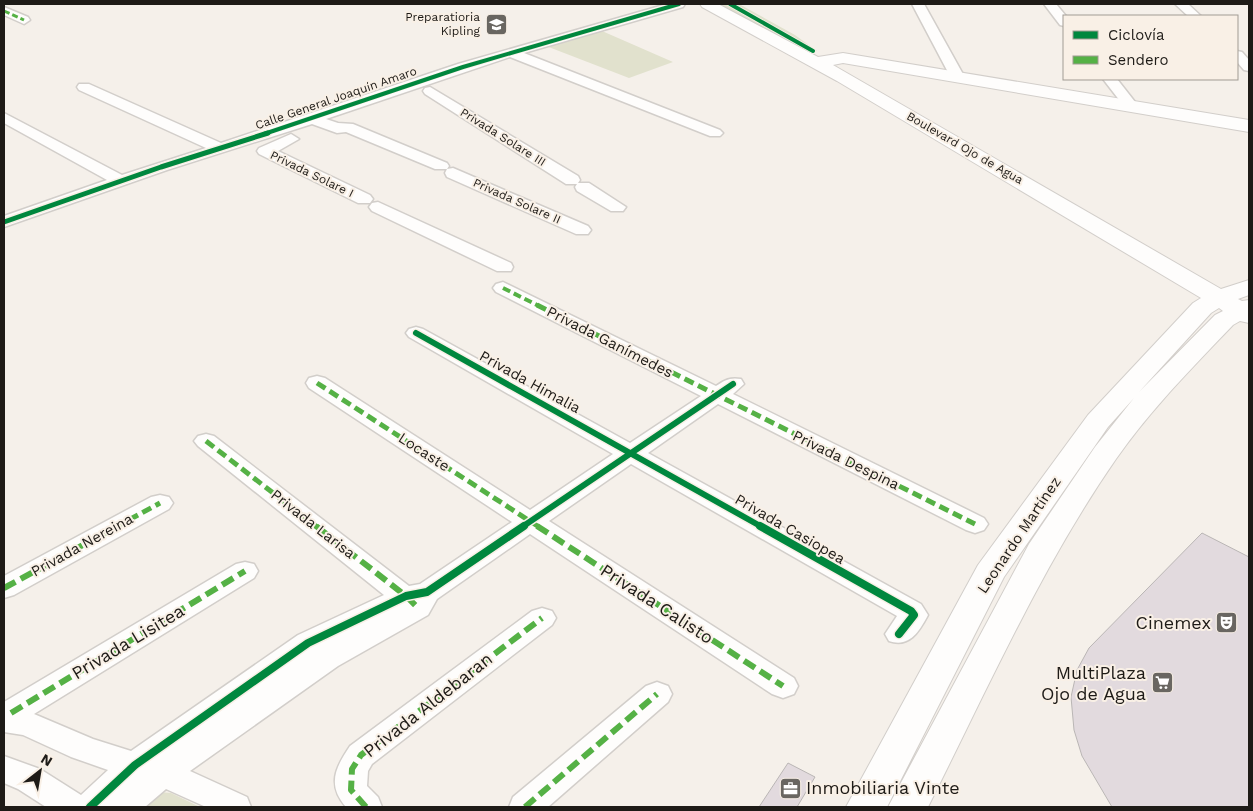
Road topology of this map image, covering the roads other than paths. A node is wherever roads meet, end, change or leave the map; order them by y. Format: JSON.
{"nodes":[{"id":1,"x":679,"y":4,"type":"edge"},
{"id":2,"x":707,"y":4,"type":"edge"},
{"id":3,"x":745,"y":4,"type":"edge"},
{"id":4,"x":918,"y":4,"type":"edge"},
{"id":5,"x":1050,"y":4,"type":"edge"},
{"id":6,"x":1181,"y":4,"type":"edge"},
{"id":7,"x":4,"y":11,"type":"edge"},
{"id":8,"x":1194,"y":15,"type":"edge"},
{"id":9,"x":24,"y":20,"type":"dead end"},
{"id":10,"x":1063,"y":21,"type":"edge"},
{"id":11,"x":511,"y":53,"type":"junction"},
{"id":12,"x":1238,"y":56,"type":"edge"},
{"id":13,"x":825,"y":57,"type":"junction"},
{"id":14,"x":1249,"y":67,"type":"edge"},
{"id":15,"x":957,"y":76,"type":"junction"},
{"id":16,"x":1111,"y":80,"type":"edge"},
{"id":17,"x":84,"y":87,"type":"dead end"},
{"id":18,"x":1132,"y":107,"type":"junction"},
{"id":19,"x":4,"y":117,"type":"edge"},
{"id":20,"x":322,"y":119,"type":"junction"},
{"id":21,"x":346,"y":123,"type":"junction"},
{"id":22,"x":1249,"y":126,"type":"edge"},
{"id":23,"x":715,"y":133,"type":"dead end"},
{"id":24,"x":220,"y":148,"type":"junction"},
{"id":25,"x":122,"y":181,"type":"junction"},
{"id":26,"x":616,"y":207,"type":"dead end"},
{"id":27,"x":4,"y":222,"type":"edge"},
{"id":28,"x":582,"y":230,"type":"dead end"},
{"id":29,"x":504,"y":278,"type":"joint"},
{"id":30,"x":1242,"y":302,"type":"edge"},
{"id":31,"x":416,"y":333,"type":"dead end"},
{"id":32,"x":317,"y":383,"type":"dead end"},
{"id":33,"x":725,"y":390,"type":"junction"},
{"id":34,"x":206,"y":441,"type":"dead end"},
{"id":35,"x":1092,"y":452,"type":"junction"},
{"id":36,"x":631,"y":453,"type":"junction"},
{"id":37,"x":160,"y":502,"type":"dead end"},
{"id":38,"x":531,"y":522,"type":"junction"},
{"id":39,"x":975,"y":524,"type":"dead end"},
{"id":40,"x":245,"y":571,"type":"dead end"},
{"id":41,"x":4,"y":588,"type":"edge"},
{"id":42,"x":417,"y":599,"type":"junction"},
{"id":43,"x":542,"y":618,"type":"dead end"},
{"id":44,"x":900,"y":634,"type":"dead end"},
{"id":45,"x":783,"y":686,"type":"dead end"},
{"id":46,"x":657,"y":694,"type":"dead end"},
{"id":47,"x":9,"y":714,"type":"edge"},
{"id":48,"x":913,"y":759,"type":"junction"},
{"id":49,"x":4,"y":769,"type":"edge"},
{"id":50,"x":149,"y":769,"type":"junction"},
{"id":51,"x":73,"y":807,"type":"edge"},
{"id":52,"x":90,"y":807,"type":"edge"},
{"id":53,"x":122,"y":807,"type":"edge"},
{"id":54,"x":235,"y":807,"type":"edge"},
{"id":55,"x":366,"y":807,"type":"edge"},
{"id":56,"x":525,"y":807,"type":"edge"},
{"id":57,"x":866,"y":807,"type":"edge"},
{"id":58,"x":908,"y":807,"type":"edge"}],
"edges":[{"from":1,"to":11,"type":"street","name":"Calle General Joaquín Amaro"},
{"from":2,"to":13,"type":"main road","name":"Boulevard Ojo de Agua"},
{"from":3,"to":13,"type":"main road","name":"Boulevard Ojo de Agua"},
{"from":4,"to":15,"type":"street"},
{"from":5,"to":10,"type":"street"},
{"from":6,"to":8,"type":"street"},
{"from":7,"to":9,"type":"street"},
{"from":11,"to":20,"type":"street","name":"Calle General Joaquín Amaro"},
{"from":11,"to":23,"type":"street"},
{"from":12,"to":14,"type":"street"},
{"from":13,"to":15,"type":"main road","name":"Boulevard Ojo de Agua"},
{"from":13,"to":30,"type":"main road","name":"Boulevard Ojo de Agua"},
{"from":13,"to":30,"type":"main road","name":"Boulevard Ojo de Agua"},
{"from":15,"to":18,"type":"main road","name":"Boulevard Ojo de Agua"},
{"from":16,"to":18,"type":"street"},
{"from":17,"to":24,"type":"street"},
{"from":18,"to":22,"type":"main road","name":"Boulevard Ojo de Agua"},
{"from":19,"to":25,"type":"street"},
{"from":20,"to":21,"type":"street","name":"Privada Solare II"},
{"from":20,"to":24,"type":"street","name":"Calle General Joaquín Amaro"},
{"from":20,"to":29,"type":"street","name":"Privada Solare I"},
{"from":21,"to":26,"type":"street","name":"Privada Solare III"},
{"from":21,"to":28,"type":"street","name":"Privada Solare II"},
{"from":24,"to":25,"type":"street","name":"Calle General Joaquín Amaro"},
{"from":25,"to":27,"type":"street","name":"Calle General Joaquín Amaro"},
{"from":29,"to":33,"type":"street","name":"Privada Ganímedes"},
{"from":30,"to":35,"type":"main road","name":"Leonardo Martínez"},
{"from":31,"to":36,"type":"street","name":"Privada Himalia"},
{"from":32,"to":38,"type":"street","name":"Locaste"},
{"from":33,"to":36,"type":"street"},
{"from":33,"to":39,"type":"street","name":"Privada Despina"},
{"from":34,"to":42,"type":"street","name":"Privada Larisa"},
{"from":35,"to":48,"type":"main road","name":"Leonardo Martínez"},
{"from":35,"to":48,"type":"main road","name":"Leonardo Martínez"},
{"from":36,"to":38,"type":"street"},
{"from":36,"to":44,"type":"street","name":"Privada Casiopea"},
{"from":37,"to":41,"type":"street","name":"Privada Nereina"},
{"from":38,"to":42,"type":"street"},
{"from":38,"to":45,"type":"street","name":"Privada Calisto"},
{"from":40,"to":47,"type":"street","name":"Privada Lisitea"},
{"from":42,"to":50,"type":"street"},
{"from":43,"to":55,"type":"street","name":"Privada Aldebaran"},
{"from":46,"to":56,"type":"street"},
{"from":47,"to":50,"type":"street"},
{"from":48,"to":57,"type":"main road","name":"Leonardo Martínez"},
{"from":48,"to":58,"type":"main road","name":"Leonardo Martínez"},
{"from":49,"to":51,"type":"street"},
{"from":50,"to":52,"type":"street"},
{"from":50,"to":53,"type":"street"},
{"from":50,"to":54,"type":"street"}]}
